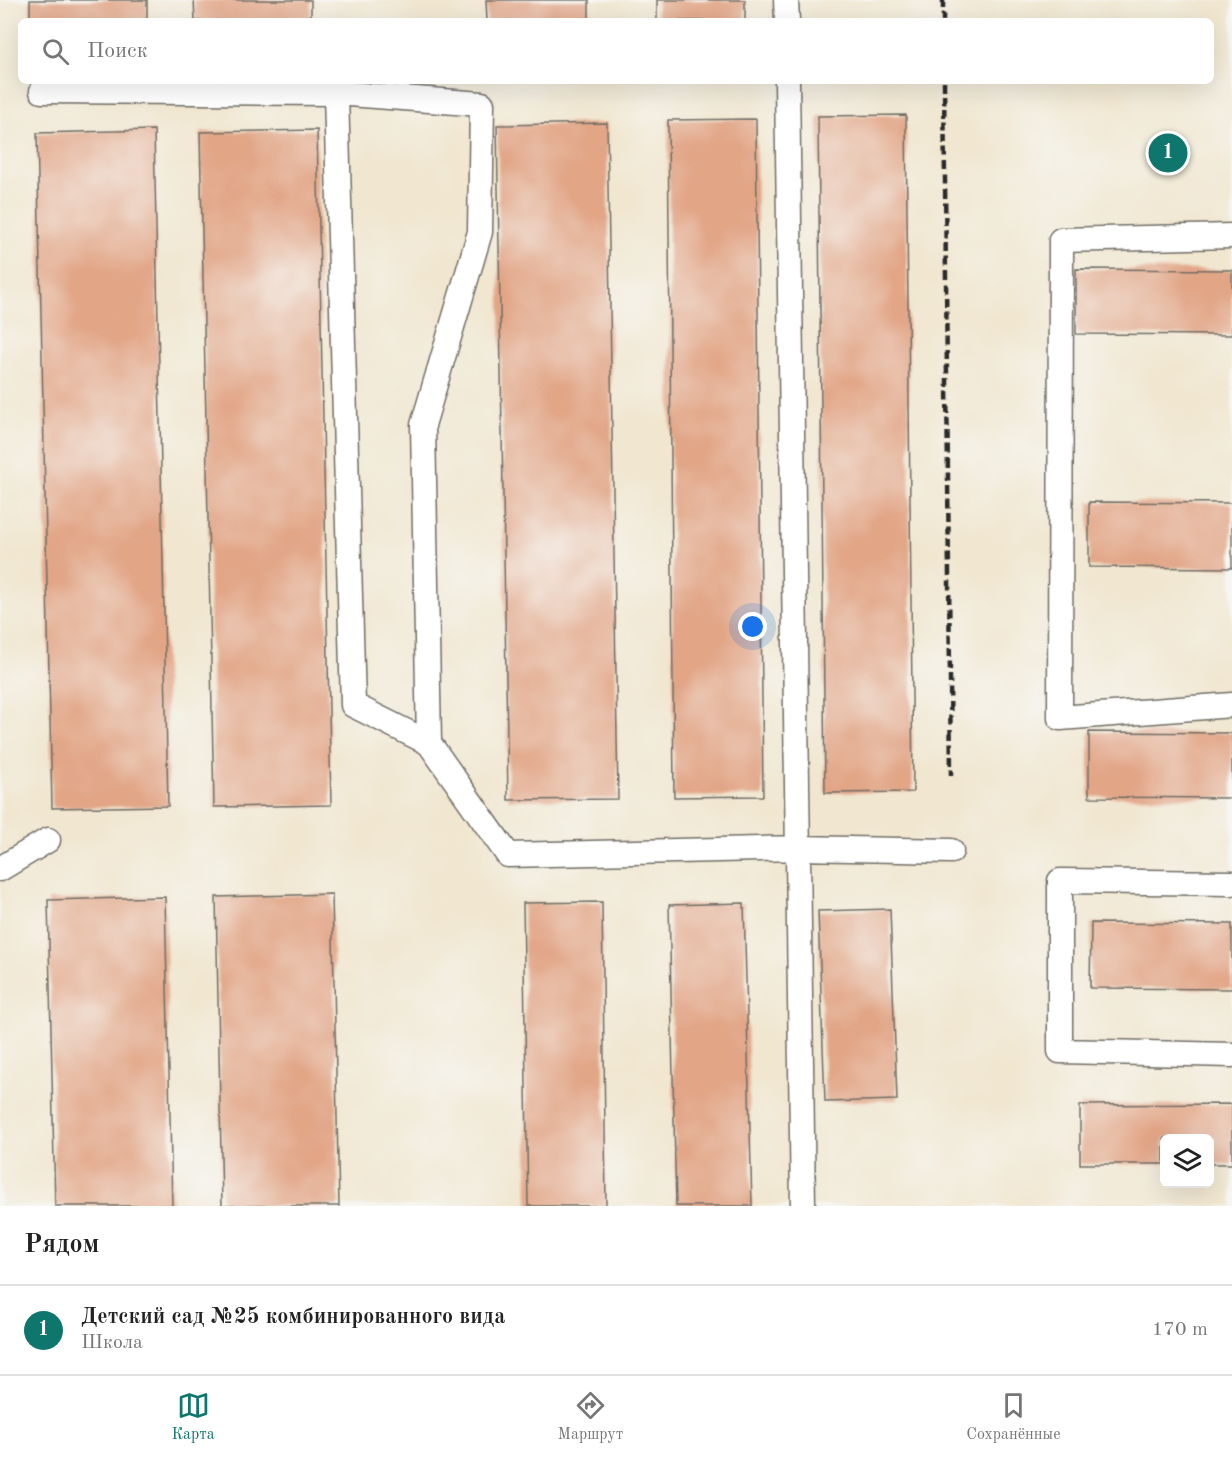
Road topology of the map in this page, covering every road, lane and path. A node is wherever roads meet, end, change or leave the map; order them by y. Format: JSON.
{"nodes":[{"id":1,"x":786,"y":0,"type":"edge"},
{"id":2,"x":787,"y":18,"type":"edge"},
{"id":3,"x":787,"y":84,"type":"edge"},
{"id":4,"x":42,"y":91,"type":"dead end"},
{"id":5,"x":336,"y":93,"type":"junction"},
{"id":6,"x":1232,"y":236,"type":"edge"},
{"id":7,"x":1232,"y":705,"type":"edge"},
{"id":8,"x":429,"y":743,"type":"junction"},
{"id":9,"x":48,"y":840,"type":"dead end"},
{"id":10,"x":798,"y":848,"type":"junction"},
{"id":11,"x":951,"y":851,"type":"dead end"},
{"id":12,"x":0,"y":869,"type":"edge"},
{"id":13,"x":1232,"y":883,"type":"edge"},
{"id":14,"x":1232,"y":1055,"type":"edge"},
{"id":15,"x":803,"y":1206,"type":"edge"}],
"edges":[{"from":1,"to":2,"type":"lane"},
{"from":3,"to":10,"type":"lane"},
{"from":4,"to":5,"type":"lane"},
{"from":5,"to":8,"type":"lane"},
{"from":5,"to":8,"type":"lane"},
{"from":6,"to":7,"type":"lane"},
{"from":8,"to":10,"type":"lane"},
{"from":9,"to":12,"type":"lane"},
{"from":10,"to":11,"type":"lane"},
{"from":10,"to":15,"type":"lane"},
{"from":13,"to":14,"type":"lane"}]}
